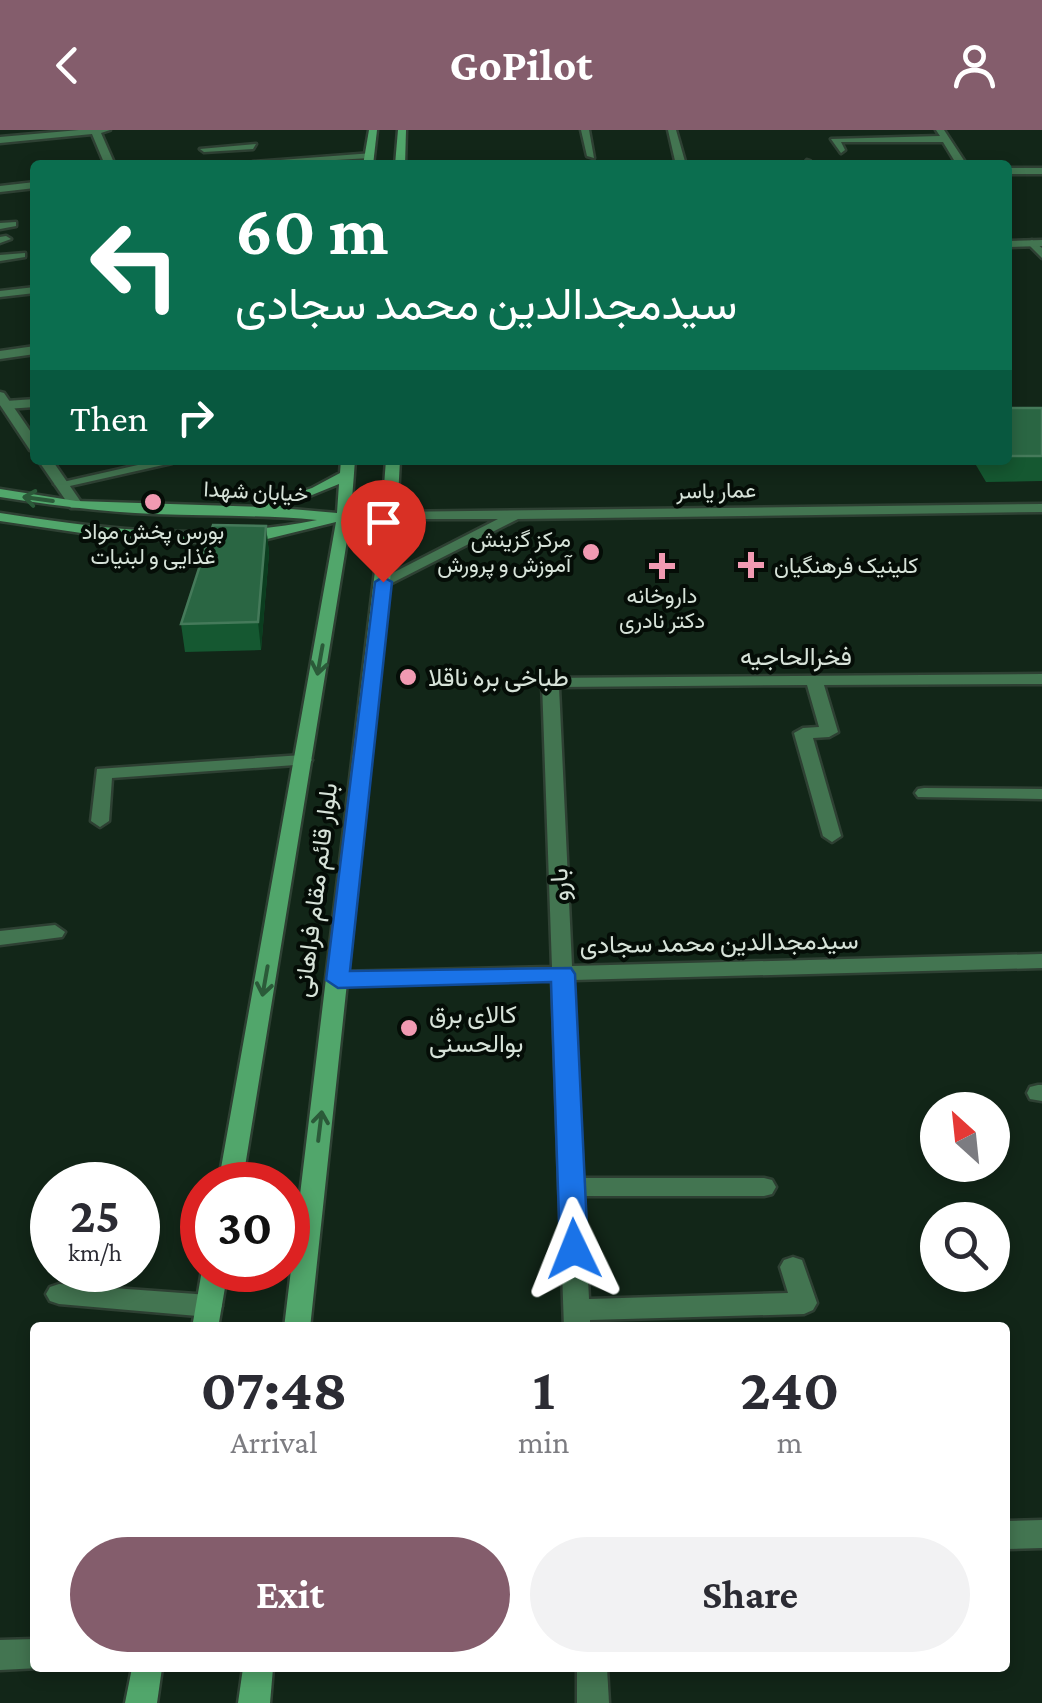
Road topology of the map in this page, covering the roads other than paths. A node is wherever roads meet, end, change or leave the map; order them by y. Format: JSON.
{"nodes":[{"id":1,"x":95,"y":130,"type":"edge"},
{"id":2,"x":106,"y":130,"type":"edge"},
{"id":3,"x":373,"y":130,"type":"edge"},
{"id":4,"x":402,"y":130,"type":"edge"},
{"id":5,"x":584,"y":130,"type":"edge"},
{"id":6,"x":672,"y":130,"type":"edge"},
{"id":7,"x":841,"y":130,"type":"edge"},
{"id":8,"x":943,"y":134,"type":"edge"},
{"id":9,"x":247,"y":135,"type":"dead end"},
{"id":10,"x":5,"y":137,"type":"edge"},
{"id":11,"x":253,"y":146,"type":"junction"},
{"id":12,"x":204,"y":150,"type":"dead end"},
{"id":13,"x":841,"y":150,"type":"dead end"},
{"id":14,"x":591,"y":156,"type":"dead end"},
{"id":15,"x":108,"y":160,"type":"edge"},
{"id":16,"x":260,"y":160,"type":"edge"},
{"id":17,"x":369,"y":160,"type":"edge"},
{"id":18,"x":400,"y":160,"type":"edge"},
{"id":19,"x":681,"y":160,"type":"edge"},
{"id":20,"x":959,"y":160,"type":"edge"},
{"id":21,"x":28,"y":171,"type":"dead end"},
{"id":22,"x":1012,"y":171,"type":"edge"},
{"id":23,"x":1042,"y":172,"type":"edge"},
{"id":24,"x":30,"y":175,"type":"edge"},
{"id":25,"x":30,"y":186,"type":"edge"},
{"id":26,"x":0,"y":189,"type":"edge"},
{"id":27,"x":1012,"y":241,"type":"edge"},
{"id":28,"x":1037,"y":243,"type":"edge"},
{"id":29,"x":22,"y":255,"type":"dead end"},
{"id":30,"x":1042,"y":255,"type":"edge"},
{"id":31,"x":0,"y":258,"type":"edge"},
{"id":32,"x":30,"y":291,"type":"edge"},
{"id":33,"x":0,"y":294,"type":"edge"},
{"id":34,"x":30,"y":351,"type":"edge"},
{"id":35,"x":0,"y":356,"type":"edge"},
{"id":36,"x":3,"y":401,"type":"edge"},
{"id":37,"x":30,"y":403,"type":"edge"},
{"id":38,"x":30,"y":439,"type":"edge"},
{"id":39,"x":48,"y":465,"type":"edge"},
{"id":40,"x":151,"y":465,"type":"edge"},
{"id":41,"x":393,"y":465,"type":"edge"},
{"id":42,"x":348,"y":467,"type":"edge"},
{"id":43,"x":62,"y":484,"type":"junction"},
{"id":44,"x":0,"y":494,"type":"edge"},
{"id":45,"x":76,"y":505,"type":"junction"},
{"id":46,"x":1042,"y":508,"type":"edge"},
{"id":47,"x":255,"y":510,"type":"junction"},
{"id":48,"x":519,"y":514,"type":"junction"},
{"id":49,"x":390,"y":516,"type":"junction"},
{"id":50,"x":0,"y":518,"type":"edge"},
{"id":51,"x":344,"y":518,"type":"junction"},
{"id":52,"x":257,"y":536,"type":"junction"},
{"id":53,"x":383,"y":582,"type":"junction"},
{"id":54,"x":1042,"y":680,"type":"edge"},
{"id":55,"x":814,"y":681,"type":"junction"},
{"id":56,"x":550,"y":682,"type":"joint"},
{"id":57,"x":303,"y":760,"type":"junction"},
{"id":58,"x":924,"y":793,"type":"dead end"},
{"id":59,"x":1042,"y":794,"type":"edge"},
{"id":60,"x":100,"y":820,"type":"dead end"},
{"id":61,"x":832,"y":836,"type":"dead end"},
{"id":62,"x":55,"y":932,"type":"dead end"},
{"id":63,"x":0,"y":938,"type":"edge"},
{"id":64,"x":1042,"y":961,"type":"edge"},
{"id":65,"x":563,"y":974,"type":"junction"},
{"id":66,"x":338,"y":980,"type":"junction"},
{"id":67,"x":234,"y":1162,"type":"edge"},
{"id":68,"x":764,"y":1187,"type":"dead end"},
{"id":69,"x":572,"y":1188,"type":"junction"},
{"id":70,"x":793,"y":1267,"type":"dead end"},
{"id":71,"x":211,"y":1292,"type":"edge"},
{"id":72,"x":59,"y":1294,"type":"dead end"},
{"id":73,"x":207,"y":1317,"type":"edge"},
{"id":74,"x":577,"y":1319,"type":"edge"},
{"id":75,"x":298,"y":1322,"type":"edge"},
{"id":76,"x":1010,"y":1534,"type":"edge"},
{"id":77,"x":1042,"y":1534,"type":"edge"},
{"id":78,"x":0,"y":1654,"type":"edge"},
{"id":79,"x":30,"y":1654,"type":"edge"},
{"id":80,"x":146,"y":1672,"type":"edge"},
{"id":81,"x":258,"y":1672,"type":"edge"},
{"id":82,"x":592,"y":1672,"type":"edge"},
{"id":83,"x":142,"y":1703,"type":"edge"},
{"id":84,"x":254,"y":1703,"type":"edge"},
{"id":85,"x":593,"y":1703,"type":"edge"}],
"edges":[{"from":1,"to":2,"type":"street"},
{"from":1,"to":10,"type":"street"},
{"from":1,"to":15,"type":"street"},
{"from":3,"to":17,"type":"main road"},
{"from":4,"to":18,"type":"main road"},
{"from":5,"to":14,"type":"street"},
{"from":6,"to":19,"type":"street"},
{"from":7,"to":8,"type":"street"},
{"from":8,"to":13,"type":"street"},
{"from":8,"to":20,"type":"street"},
{"from":9,"to":11,"type":"street"},
{"from":11,"to":12,"type":"street"},
{"from":11,"to":16,"type":"street"},
{"from":21,"to":24,"type":"street"},
{"from":22,"to":23,"type":"street"},
{"from":25,"to":26,"type":"street"},
{"from":27,"to":28,"type":"street"},
{"from":28,"to":30,"type":"street"},
{"from":29,"to":31,"type":"street"},
{"from":32,"to":33,"type":"street"},
{"from":34,"to":35,"type":"street"},
{"from":36,"to":37,"type":"street"},
{"from":36,"to":38,"type":"street"},
{"from":39,"to":43,"type":"street"},
{"from":40,"to":43,"type":"street"},
{"from":41,"to":49,"type":"main road","name":"بلوار قائم مقام فراهانی"},
{"from":42,"to":47,"type":"main road"},
{"from":42,"to":51,"type":"main road","name":"بلوار قائم مقام فراهانی"},
{"from":43,"to":45,"type":"street"},
{"from":45,"to":44,"type":"main road","name":"خیابان شهدا","one_way":true},
{"from":45,"to":47,"type":"main road","name":"خیابان شهدا"},
{"from":46,"to":48,"type":"street","name":"عمار یاسر"},
{"from":47,"to":51,"type":"main road","name":"خیابان شهدا"},
{"from":47,"to":52,"type":"main road"},
{"from":48,"to":49,"type":"street","name":"عمار یاسر"},
{"from":48,"to":53,"type":"street"},
{"from":49,"to":51,"type":"main road"},
{"from":49,"to":53,"type":"main road","name":"بلوار قائم مقام فراهانی"},
{"from":50,"to":52,"type":"main road","name":"خیابان شهدا"},
{"from":51,"to":52,"type":"main road","name":"خیابان شهدا"},
{"from":51,"to":57,"type":"main road","name":"بلوار قائم مقام فراهانی","one_way":true},
{"from":53,"to":66,"type":"main road","name":"بلوار قائم مقام فراهانی"},
{"from":54,"to":55,"type":"street","name":"فخرالحاجیه"},
{"from":55,"to":56,"type":"street","name":"فخرالحاجیه"},
{"from":55,"to":61,"type":"street"},
{"from":56,"to":65,"type":"street","name":"بارو"},
{"from":57,"to":60,"type":"street"},
{"from":57,"to":67,"type":"main road","name":"بلوار قائم مقام فراهانی","one_way":true},
{"from":58,"to":59,"type":"street"},
{"from":62,"to":63,"type":"street"},
{"from":64,"to":65,"type":"street","name":"سیدمجدالدین محمد سجادی"},
{"from":65,"to":66,"type":"street","name":"سیدمجدالدین محمد سجادی"},
{"from":65,"to":69,"type":"street","name":"بارو"},
{"from":75,"to":66,"type":"main road","name":"بلوار قائم مقام فراهانی","one_way":true},
{"from":68,"to":69,"type":"street"},
{"from":69,"to":74,"type":"street","name":"بارو"},
{"from":70,"to":74,"type":"street"},
{"from":71,"to":73,"type":"main road"},
{"from":72,"to":73,"type":"street"},
{"from":76,"to":77,"type":"street"},
{"from":78,"to":79,"type":"street"},
{"from":80,"to":83,"type":"main road"},
{"from":81,"to":84,"type":"main road"},
{"from":82,"to":85,"type":"street"}]}
